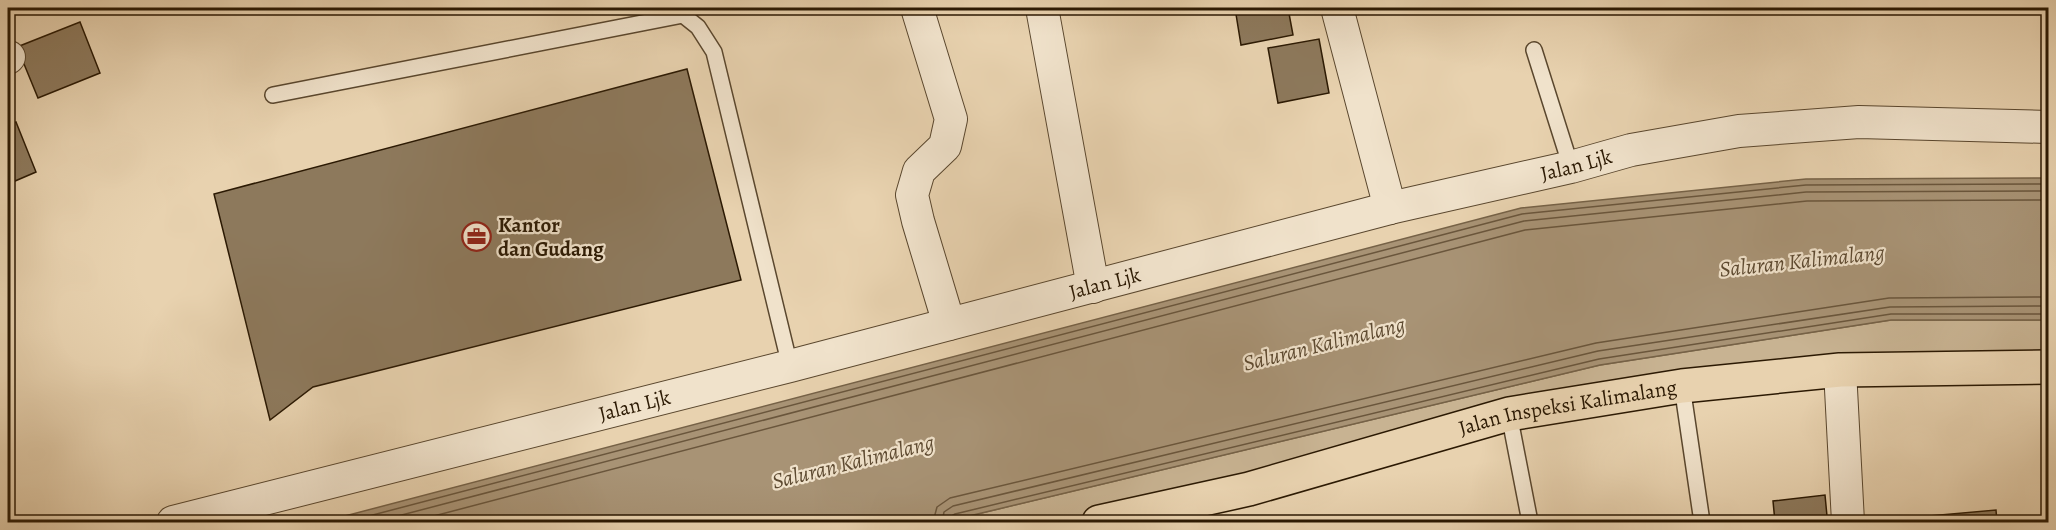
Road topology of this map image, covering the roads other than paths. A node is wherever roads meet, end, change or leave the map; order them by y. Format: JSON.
{"nodes":[{"id":1,"x":917,"y":8,"type":"edge"},
{"id":2,"x":1042,"y":8,"type":"edge"},
{"id":3,"x":1337,"y":8,"type":"edge"},
{"id":4,"x":1534,"y":50,"type":"dead end"},
{"id":5,"x":273,"y":95,"type":"dead end"},
{"id":6,"x":2049,"y":127,"type":"edge"},
{"id":7,"x":1571,"y":167,"type":"junction"},
{"id":8,"x":1390,"y":208,"type":"junction"},
{"id":9,"x":1093,"y":287,"type":"junction"},
{"id":10,"x":950,"y":324,"type":"junction"},
{"id":11,"x":790,"y":366,"type":"junction"},
{"id":12,"x":2049,"y":367,"type":"edge"},
{"id":13,"x":1839,"y":370,"type":"junction"},
{"id":14,"x":1682,"y":386,"type":"junction"},
{"id":15,"x":1509,"y":414,"type":"junction"},
{"id":16,"x":172,"y":522,"type":"edge"},
{"id":17,"x":1099,"y":522,"type":"edge"},
{"id":18,"x":1530,"y":522,"type":"edge"},
{"id":19,"x":1702,"y":522,"type":"edge"},
{"id":20,"x":1848,"y":522,"type":"edge"}],
"edges":[{"from":1,"to":10,"type":"street"},
{"from":2,"to":9,"type":"street"},
{"from":3,"to":8,"type":"street"},
{"from":4,"to":7,"type":"lane"},
{"from":5,"to":11,"type":"lane"},
{"from":6,"to":7,"type":"street","name":"Jalan Ljk"},
{"from":7,"to":8,"type":"street","name":"Jalan Ljk"},
{"from":8,"to":9,"type":"street","name":"Jalan Ljk"},
{"from":9,"to":10,"type":"street","name":"Jalan Ljk"},
{"from":10,"to":11,"type":"street","name":"Jalan Ljk"},
{"from":11,"to":16,"type":"street","name":"Jalan Ljk"},
{"from":12,"to":13,"type":"main road","name":"Jalan Inspeksi Kalimalang"},
{"from":13,"to":14,"type":"main road","name":"Jalan Inspeksi Kalimalang"},
{"from":13,"to":20,"type":"street"},
{"from":14,"to":15,"type":"main road","name":"Jalan Inspeksi Kalimalang"},
{"from":14,"to":19,"type":"lane"},
{"from":15,"to":17,"type":"main road","name":"Jalan Inspeksi Kalimalang"},
{"from":15,"to":18,"type":"lane"}]}
